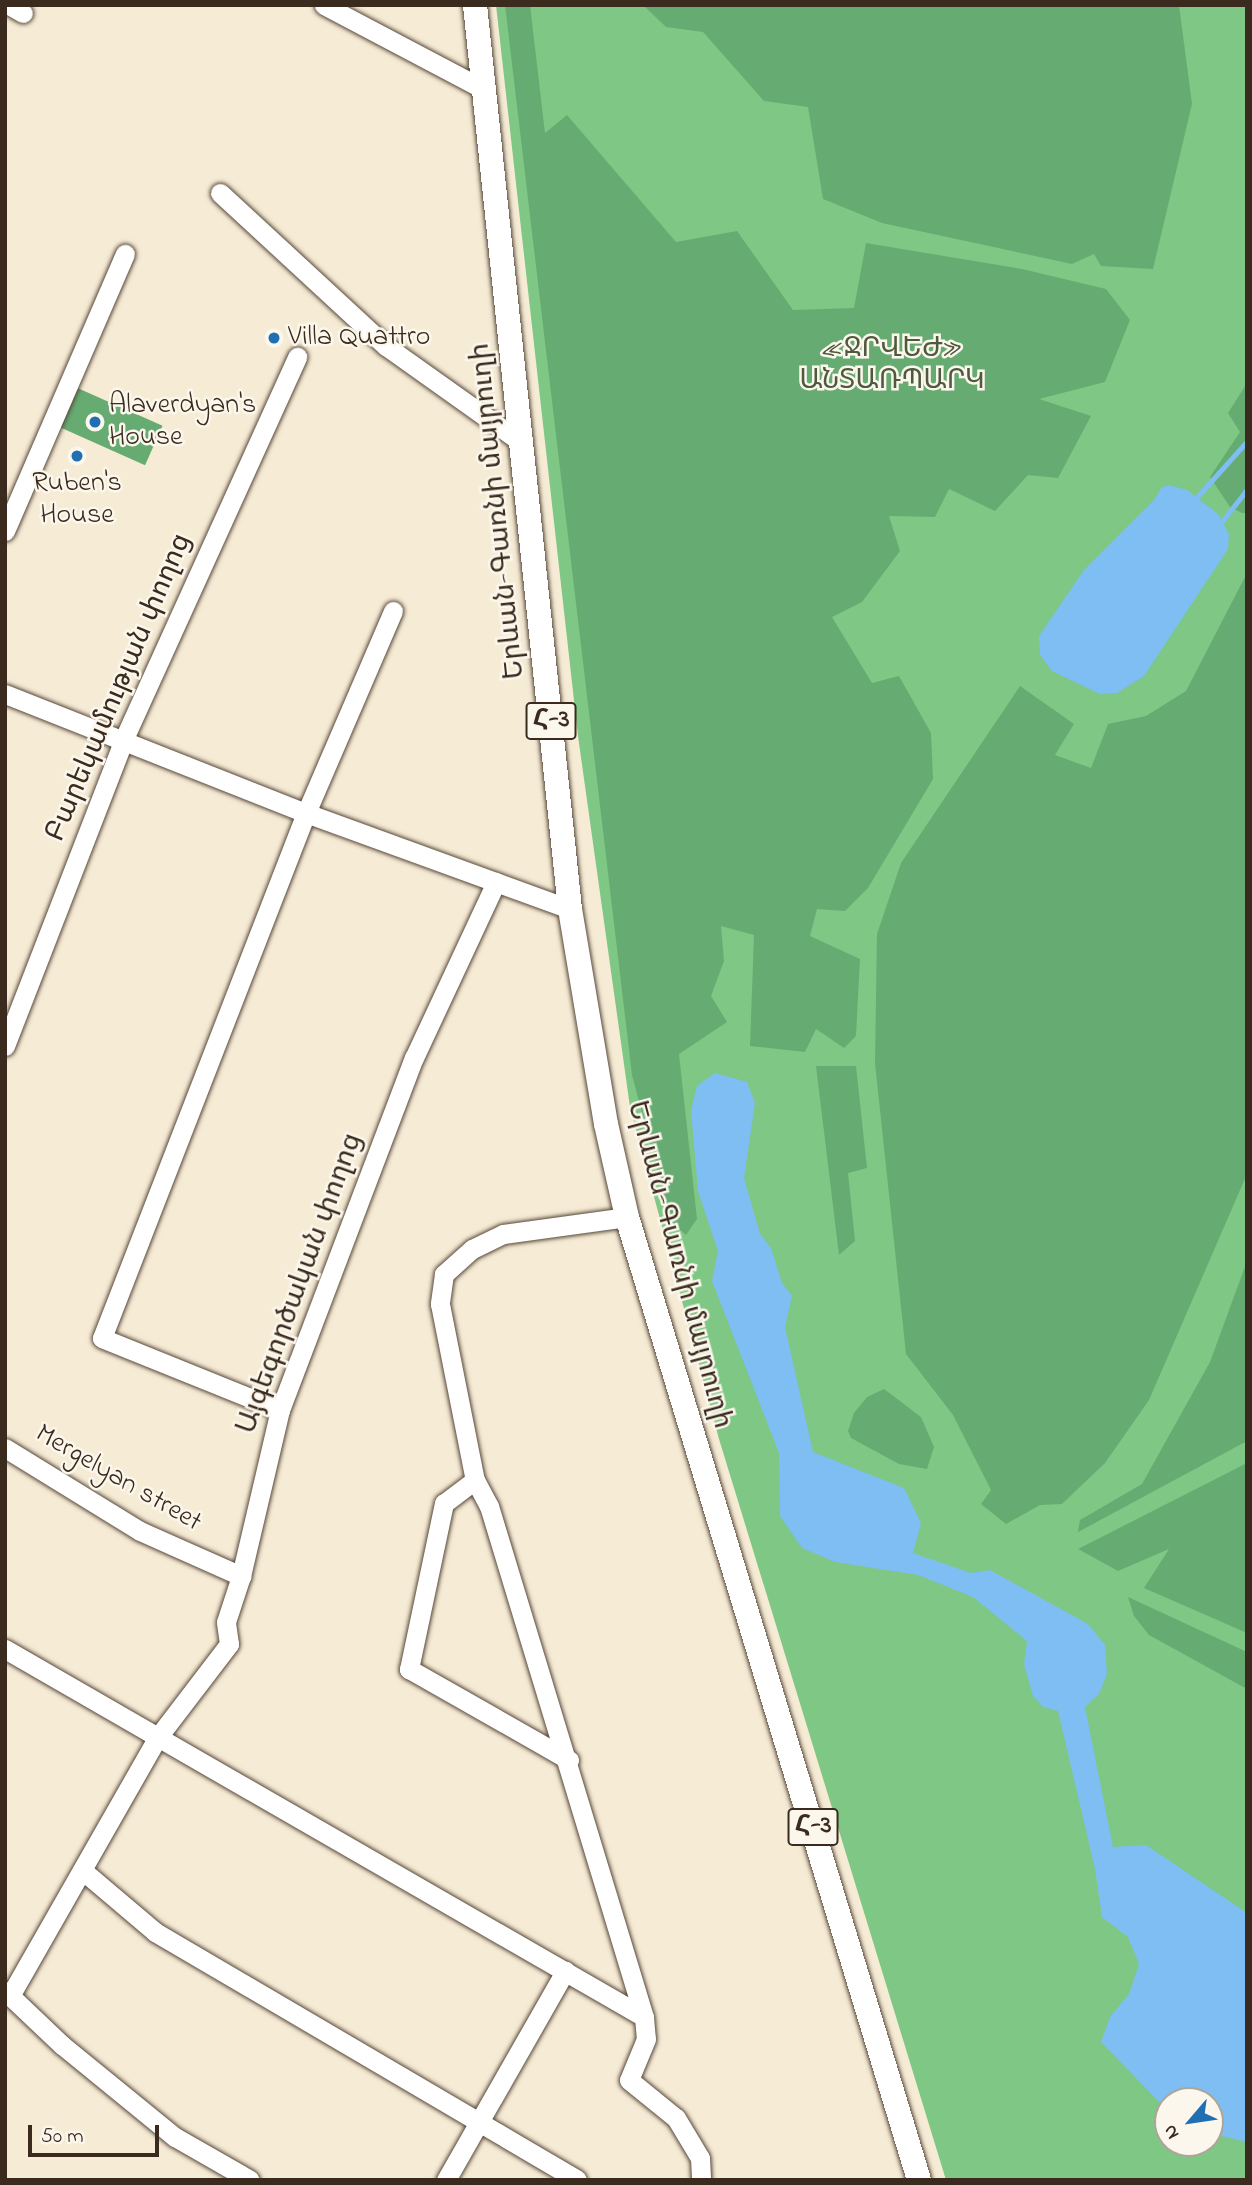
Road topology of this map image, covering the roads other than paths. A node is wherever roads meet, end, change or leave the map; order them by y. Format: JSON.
{"nodes":[{"id":1,"x":324,"y":5,"type":"edge"},
{"id":2,"x":475,"y":5,"type":"edge"},
{"id":3,"x":485,"y":90,"type":"junction"},
{"id":4,"x":220,"y":192,"type":"dead end"},
{"id":5,"x":125,"y":254,"type":"dead end"},
{"id":6,"x":297,"y":357,"type":"dead end"},
{"id":7,"x":521,"y":442,"type":"junction"},
{"id":8,"x":5,"y":531,"type":"edge"},
{"id":9,"x":393,"y":611,"type":"dead end"},
{"id":10,"x":5,"y":694,"type":"edge"},
{"id":11,"x":123,"y":741,"type":"junction"},
{"id":12,"x":306,"y":813,"type":"junction"},
{"id":13,"x":496,"y":882,"type":"junction"},
{"id":14,"x":570,"y":909,"type":"junction"},
{"id":15,"x":5,"y":1046,"type":"edge"},
{"id":16,"x":627,"y":1217,"type":"junction"},
{"id":17,"x":280,"y":1410,"type":"junction"},
{"id":18,"x":5,"y":1448,"type":"edge"},
{"id":19,"x":475,"y":1480,"type":"junction"},
{"id":20,"x":242,"y":1576,"type":"junction"},
{"id":21,"x":5,"y":1649,"type":"edge"},
{"id":22,"x":158,"y":1737,"type":"junction"},
{"id":23,"x":569,"y":1760,"type":"junction"},
{"id":24,"x":82,"y":1870,"type":"junction"},
{"id":25,"x":565,"y":1971,"type":"junction"},
{"id":26,"x":8,"y":1993,"type":"edge"},
{"id":27,"x":644,"y":2017,"type":"junction"},
{"id":28,"x":480,"y":2124,"type":"junction"},
{"id":29,"x":250,"y":2180,"type":"edge"},
{"id":30,"x":446,"y":2180,"type":"edge"},
{"id":31,"x":578,"y":2180,"type":"edge"},
{"id":32,"x":701,"y":2180,"type":"edge"},
{"id":33,"x":919,"y":2180,"type":"edge"}],
"edges":[{"from":1,"to":3,"type":"street"},
{"from":2,"to":3,"type":"main road","name":"Երևան-Գառնի մայրուղի","number":"Հ-3"},
{"from":3,"to":7,"type":"main road","name":"Երևան-Գառնի մայրուղի","number":"Հ-3"},
{"from":4,"to":7,"type":"street"},
{"from":5,"to":8,"type":"street"},
{"from":6,"to":11,"type":"street","name":"Բարեկամության փողոց"},
{"from":7,"to":14,"type":"main road","name":"Երևան-Գառնի մայրուղի","number":"Հ-3"},
{"from":9,"to":12,"type":"street"},
{"from":10,"to":11,"type":"street"},
{"from":11,"to":12,"type":"street"},
{"from":11,"to":15,"type":"street","name":"Բարեկամության փողոց"},
{"from":12,"to":13,"type":"street"},
{"from":12,"to":17,"type":"street"},
{"from":13,"to":14,"type":"street"},
{"from":13,"to":17,"type":"street","name":"Այգեգործական փողոց"},
{"from":14,"to":16,"type":"main road","name":"Երևան-Գառնի մայրուղի","number":"Հ-3"},
{"from":16,"to":19,"type":"street"},
{"from":16,"to":33,"type":"main road","name":"Երևան-Գառնի մայրուղի","number":"Հ-3"},
{"from":17,"to":20,"type":"street","name":"Այգեգործական փողոց"},
{"from":18,"to":20,"type":"street","name":"Mergelyan street"},
{"from":19,"to":23,"type":"street"},
{"from":19,"to":23,"type":"street"},
{"from":20,"to":22,"type":"street","name":"Այգեգործական փողոց"},
{"from":21,"to":22,"type":"street"},
{"from":22,"to":24,"type":"street","name":"Այգեգործական փողոց"},
{"from":22,"to":25,"type":"street"},
{"from":23,"to":27,"type":"street"},
{"from":24,"to":26,"type":"street","name":"Այգեգործական փողոց"},
{"from":24,"to":28,"type":"street"},
{"from":25,"to":27,"type":"street"},
{"from":25,"to":28,"type":"street"},
{"from":26,"to":29,"type":"street"},
{"from":27,"to":32,"type":"street"},
{"from":28,"to":30,"type":"street"},
{"from":28,"to":31,"type":"street"}]}
